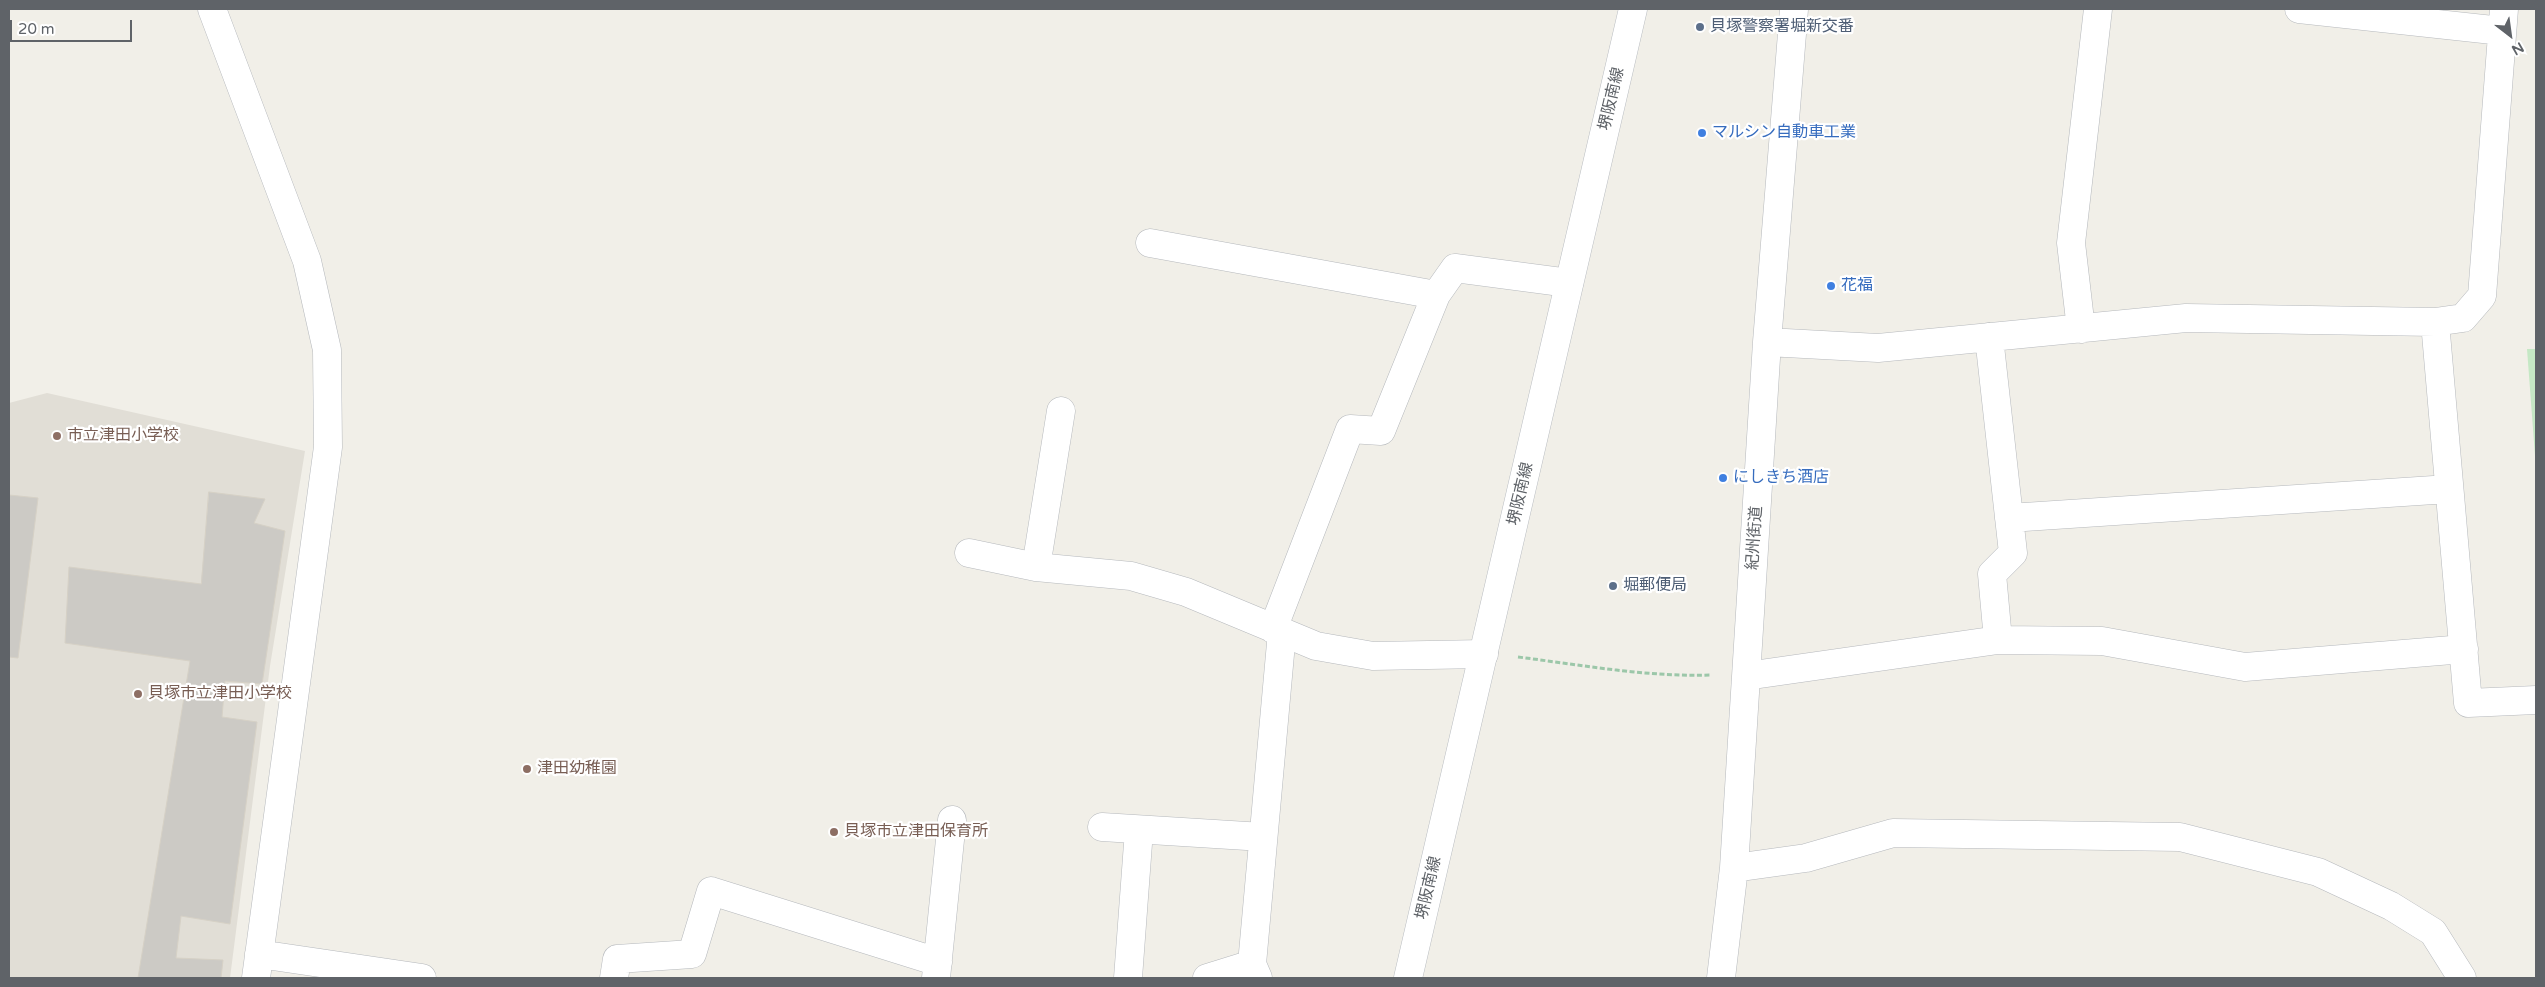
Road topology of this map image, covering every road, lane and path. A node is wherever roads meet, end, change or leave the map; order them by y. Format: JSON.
{"nodes":[{"id":1,"x":212,"y":9,"type":"edge"},
{"id":2,"x":1633,"y":9,"type":"edge"},
{"id":3,"x":1794,"y":9,"type":"edge"},
{"id":4,"x":2098,"y":9,"type":"edge"},
{"id":5,"x":2299,"y":9,"type":"edge"},
{"id":6,"x":2503,"y":20,"type":"edge"},
{"id":7,"x":1150,"y":243,"type":"dead end"},
{"id":8,"x":1569,"y":283,"type":"junction"},
{"id":9,"x":1436,"y":295,"type":"junction"},
{"id":10,"x":2435,"y":322,"type":"junction"},
{"id":11,"x":2081,"y":328,"type":"junction"},
{"id":12,"x":1989,"y":337,"type":"junction"},
{"id":13,"x":1767,"y":342,"type":"junction"},
{"id":14,"x":1061,"y":411,"type":"dead end"},
{"id":15,"x":2450,"y":489,"type":"junction"},
{"id":16,"x":2009,"y":518,"type":"junction"},
{"id":17,"x":969,"y":553,"type":"dead end"},
{"id":18,"x":1036,"y":566,"type":"junction"},
{"id":19,"x":1277,"y":630,"type":"junction"},
{"id":20,"x":1998,"y":640,"type":"junction"},
{"id":21,"x":2464,"y":649,"type":"junction"},
{"id":22,"x":1484,"y":654,"type":"junction"},
{"id":23,"x":1746,"y":676,"type":"junction"},
{"id":24,"x":2536,"y":700,"type":"edge"},
{"id":25,"x":952,"y":820,"type":"dead end"},
{"id":26,"x":1102,"y":827,"type":"dead end"},
{"id":27,"x":1139,"y":830,"type":"junction"},
{"id":28,"x":1263,"y":837,"type":"junction"},
{"id":29,"x":1734,"y":868,"type":"junction"},
{"id":30,"x":258,"y":966,"type":"edge"},
{"id":31,"x":937,"y":970,"type":"edge"},
{"id":32,"x":1255,"y":971,"type":"edge"},
{"id":33,"x":422,"y":978,"type":"edge"},
{"id":34,"x":614,"y":978,"type":"edge"},
{"id":35,"x":1128,"y":978,"type":"edge"},
{"id":36,"x":1207,"y":978,"type":"edge"},
{"id":37,"x":1408,"y":978,"type":"edge"},
{"id":38,"x":1721,"y":978,"type":"edge"},
{"id":39,"x":2462,"y":978,"type":"edge"}],
"edges":[{"from":1,"to":30,"type":"street"},
{"from":2,"to":8,"type":"street","name":"堺阪南線"},
{"from":3,"to":13,"type":"street","name":"紀州街道"},
{"from":4,"to":11,"type":"street"},
{"from":5,"to":6,"type":"street"},
{"from":6,"to":10,"type":"street"},
{"from":7,"to":9,"type":"street"},
{"from":8,"to":9,"type":"street"},
{"from":8,"to":22,"type":"street","name":"堺阪南線"},
{"from":9,"to":19,"type":"street"},
{"from":10,"to":11,"type":"street"},
{"from":10,"to":15,"type":"street"},
{"from":11,"to":12,"type":"street"},
{"from":12,"to":13,"type":"street"},
{"from":12,"to":16,"type":"street"},
{"from":13,"to":23,"type":"street","name":"紀州街道"},
{"from":14,"to":18,"type":"street"},
{"from":15,"to":16,"type":"street"},
{"from":15,"to":21,"type":"street"},
{"from":16,"to":20,"type":"street"},
{"from":17,"to":18,"type":"street"},
{"from":18,"to":19,"type":"street"},
{"from":19,"to":22,"type":"street"},
{"from":19,"to":28,"type":"street"},
{"from":20,"to":21,"type":"street"},
{"from":20,"to":23,"type":"street"},
{"from":21,"to":24,"type":"street"},
{"from":22,"to":23,"type":"path"},
{"from":22,"to":37,"type":"street","name":"堺阪南線"},
{"from":23,"to":29,"type":"street","name":"紀州街道"},
{"from":25,"to":31,"type":"street"},
{"from":26,"to":27,"type":"street"},
{"from":27,"to":28,"type":"street"},
{"from":27,"to":35,"type":"street"},
{"from":28,"to":32,"type":"street"},
{"from":29,"to":38,"type":"street","name":"紀州街道"},
{"from":29,"to":39,"type":"street"},
{"from":30,"to":33,"type":"street"},
{"from":31,"to":34,"type":"street"},
{"from":32,"to":36,"type":"street"}]}
